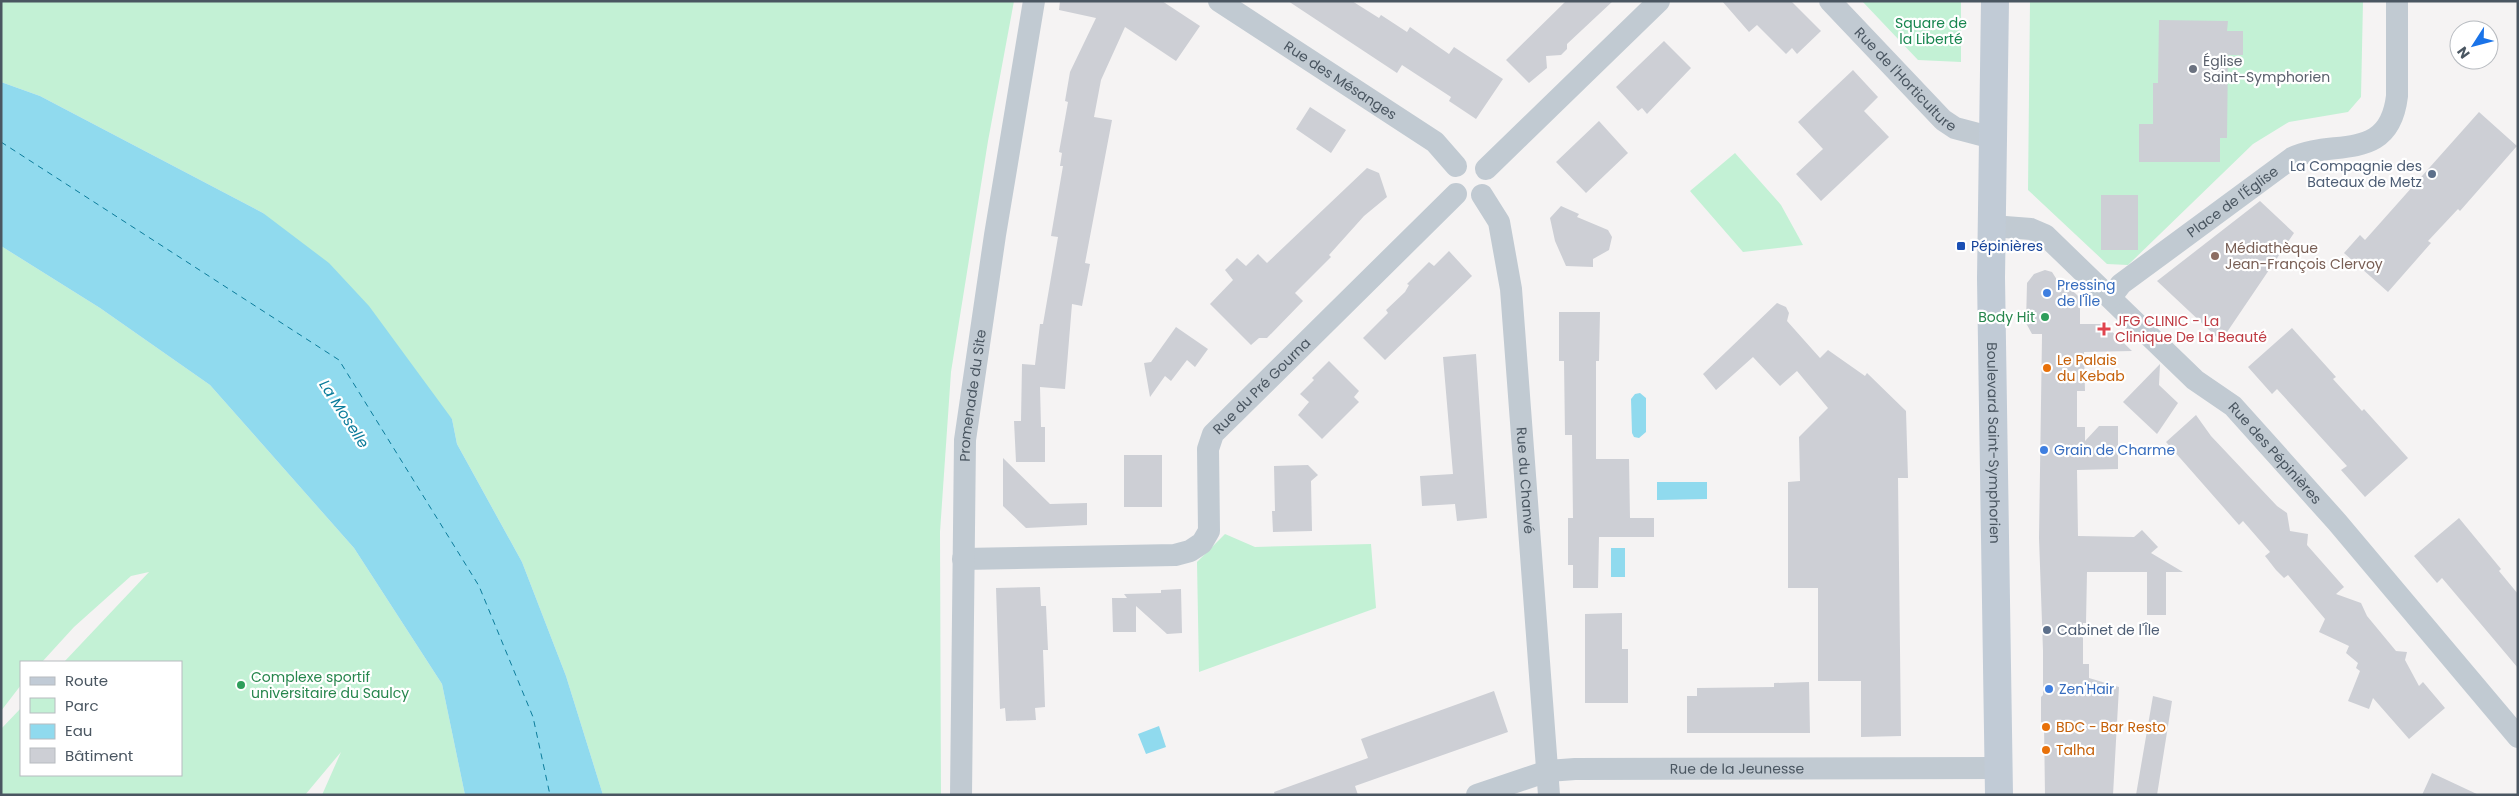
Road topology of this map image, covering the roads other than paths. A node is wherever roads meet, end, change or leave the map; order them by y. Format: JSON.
{"nodes":[{"id":1,"x":1034,"y":1,"type":"edge"},
{"id":2,"x":1219,"y":1,"type":"edge"},
{"id":3,"x":1658,"y":1,"type":"edge"},
{"id":4,"x":1830,"y":1,"type":"edge"},
{"id":5,"x":1995,"y":1,"type":"edge"},
{"id":6,"x":2397,"y":1,"type":"edge"},
{"id":7,"x":1993,"y":138,"type":"junction"},
{"id":8,"x":1456,"y":166,"type":"junction"},
{"id":9,"x":1486,"y":170,"type":"junction"},
{"id":10,"x":1456,"y":194,"type":"junction"},
{"id":11,"x":1482,"y":195,"type":"junction"},
{"id":12,"x":1992,"y":226,"type":"junction"},
{"id":13,"x":2111,"y":297,"type":"junction"},
{"id":14,"x":963,"y":559,"type":"junction"},
{"id":15,"x":2518,"y":737,"type":"edge"},
{"id":16,"x":1548,"y":771,"type":"junction"},
{"id":17,"x":1999,"y":782,"type":"edge"},
{"id":18,"x":961,"y":795,"type":"edge"},
{"id":19,"x":1477,"y":795,"type":"edge"},
{"id":20,"x":1549,"y":795,"type":"edge"}],
"edges":[{"from":1,"to":14,"type":"street","name":"Promenade du Site"},
{"from":2,"to":8,"type":"street","name":"Rue des Mésanges"},
{"from":3,"to":9,"type":"street"},
{"from":4,"to":7,"type":"street","name":"Rue de l'Horticulture"},
{"from":5,"to":7,"type":"main road","name":"Boulevard Saint-Symphorien"},
{"from":6,"to":13,"type":"street","name":"Place de l'Église"},
{"from":7,"to":12,"type":"main road","name":"Boulevard Saint-Symphorien"},
{"from":8,"to":9,"type":"street"},
{"from":8,"to":10,"type":"street"},
{"from":9,"to":11,"type":"street"},
{"from":10,"to":11,"type":"street"},
{"from":10,"to":14,"type":"street","name":"Rue du Pré Gourna"},
{"from":11,"to":16,"type":"street","name":"Rue du Chanvé"},
{"from":12,"to":13,"type":"street","name":"Rue des Pépinières"},
{"from":12,"to":17,"type":"main road","name":"Boulevard Saint-Symphorien"},
{"from":13,"to":15,"type":"street","name":"Rue des Pépinières"},
{"from":14,"to":18,"type":"street","name":"Promenade du Site"},
{"from":16,"to":17,"type":"street","name":"Rue de la Jeunesse"},
{"from":16,"to":19,"type":"street","name":"Rue de la Jeunesse"},
{"from":16,"to":20,"type":"street","name":"Rue du Chanvé"}]}
